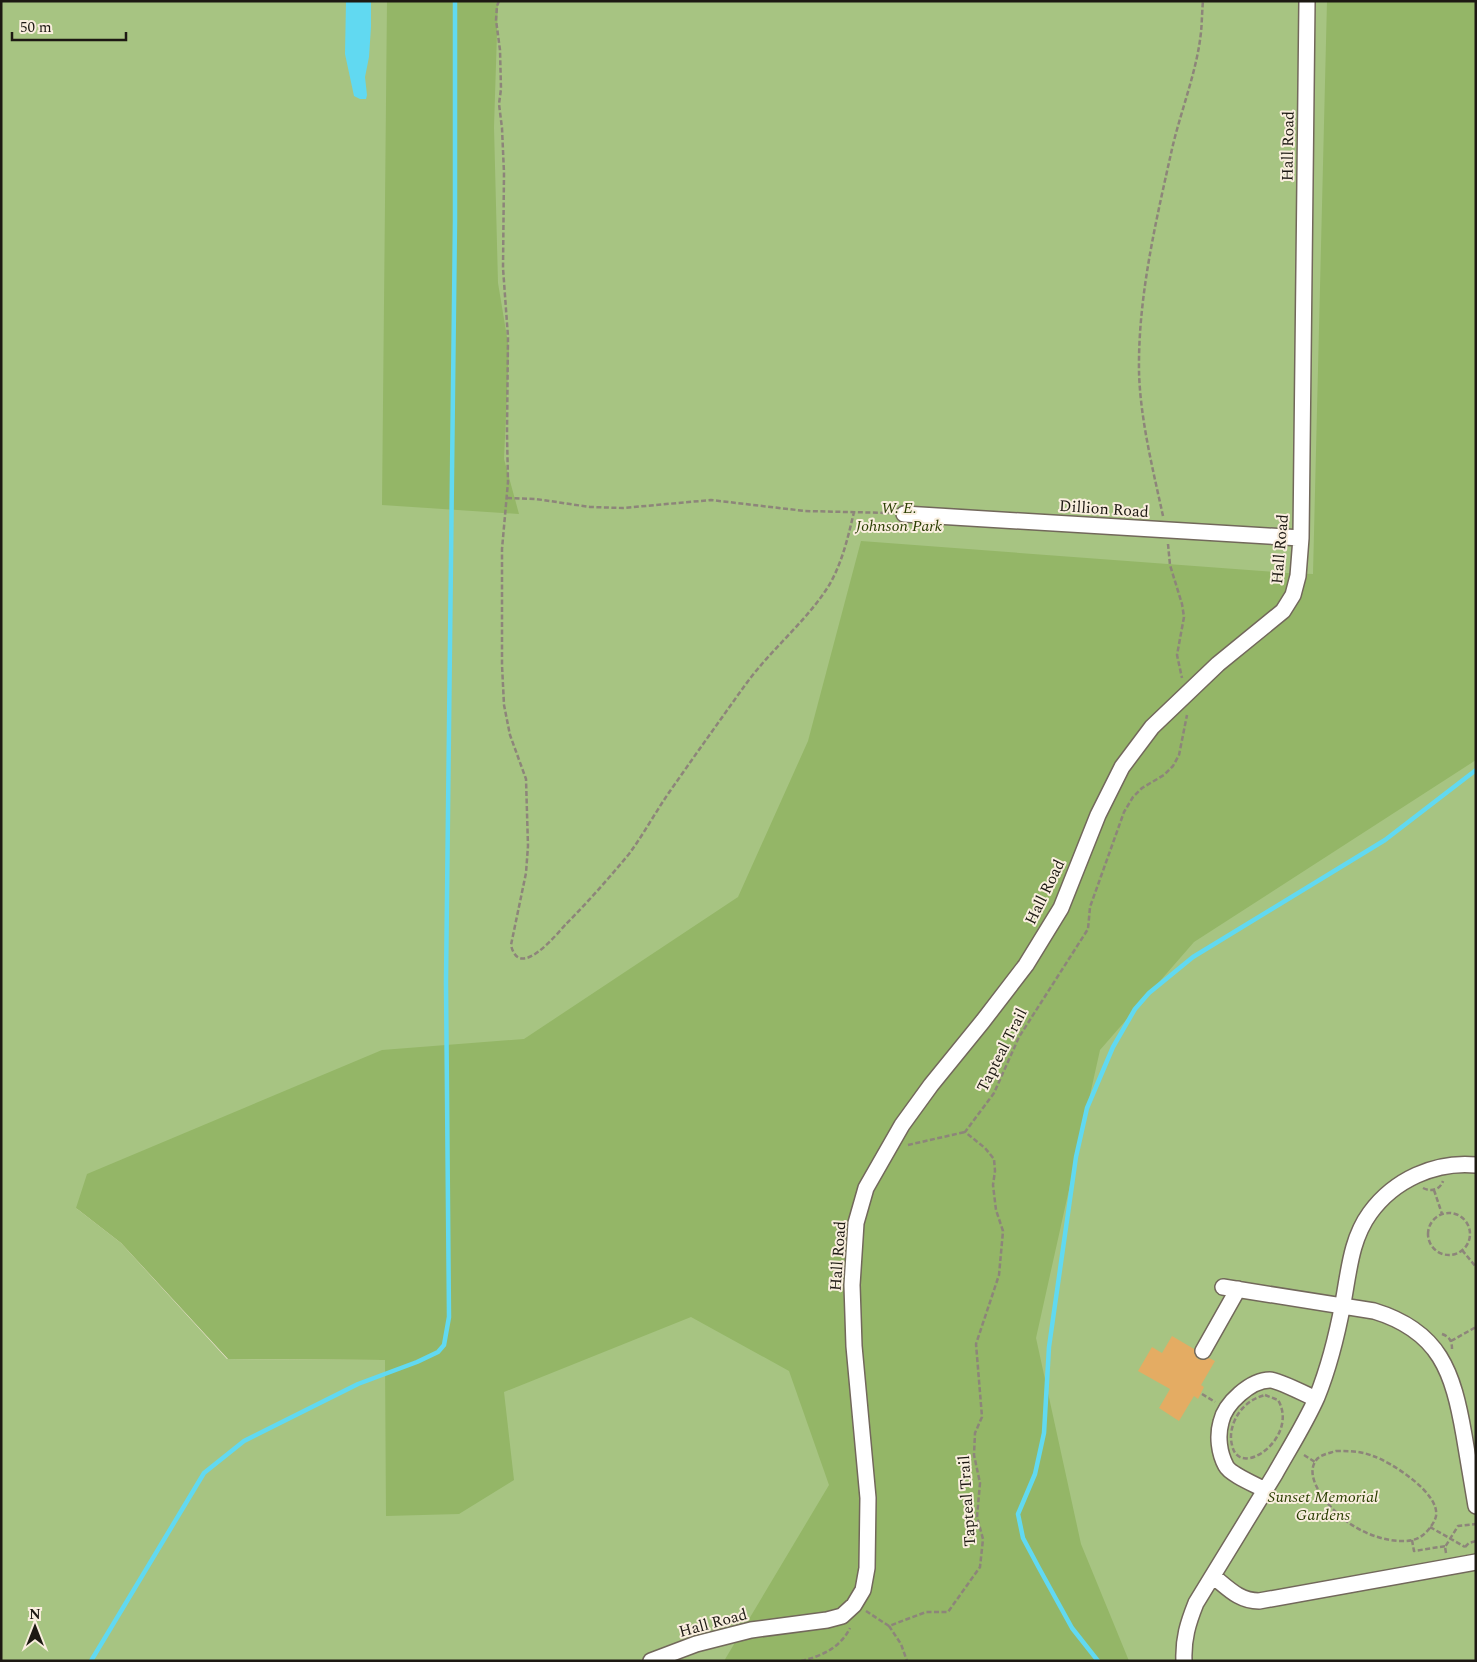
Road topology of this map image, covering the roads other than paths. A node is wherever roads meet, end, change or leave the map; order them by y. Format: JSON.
{"nodes":[{"id":1,"x":1307,"y":1,"type":"edge"},
{"id":2,"x":904,"y":514,"type":"road end"},
{"id":3,"x":1301,"y":538,"type":"junction"},
{"id":4,"x":1476,"y":1165,"type":"edge"},
{"id":5,"x":1222,"y":1287,"type":"dead end"},
{"id":6,"x":1238,"y":1289,"type":"junction"},
{"id":7,"x":1343,"y":1306,"type":"junction"},
{"id":8,"x":1203,"y":1351,"type":"dead end"},
{"id":9,"x":1316,"y":1398,"type":"junction"},
{"id":10,"x":1265,"y":1490,"type":"junction"},
{"id":11,"x":1476,"y":1506,"type":"edge"},
{"id":12,"x":1476,"y":1562,"type":"edge"},
{"id":13,"x":1214,"y":1577,"type":"junction"},
{"id":14,"x":651,"y":1661,"type":"edge"},
{"id":15,"x":1184,"y":1661,"type":"edge"}],
"edges":[{"from":1,"to":3,"type":"street","name":"Hall Road"},
{"from":2,"to":3,"type":"street","name":"Dillion Road"},
{"from":3,"to":14,"type":"street","name":"Hall Road"},
{"from":4,"to":7,"type":"street"},
{"from":5,"to":6,"type":"street"},
{"from":6,"to":7,"type":"street"},
{"from":6,"to":8,"type":"street"},
{"from":7,"to":9,"type":"street"},
{"from":7,"to":11,"type":"street"},
{"from":9,"to":10,"type":"street"},
{"from":9,"to":10,"type":"street"},
{"from":10,"to":13,"type":"street"},
{"from":12,"to":13,"type":"street"},
{"from":13,"to":15,"type":"street"}]}
